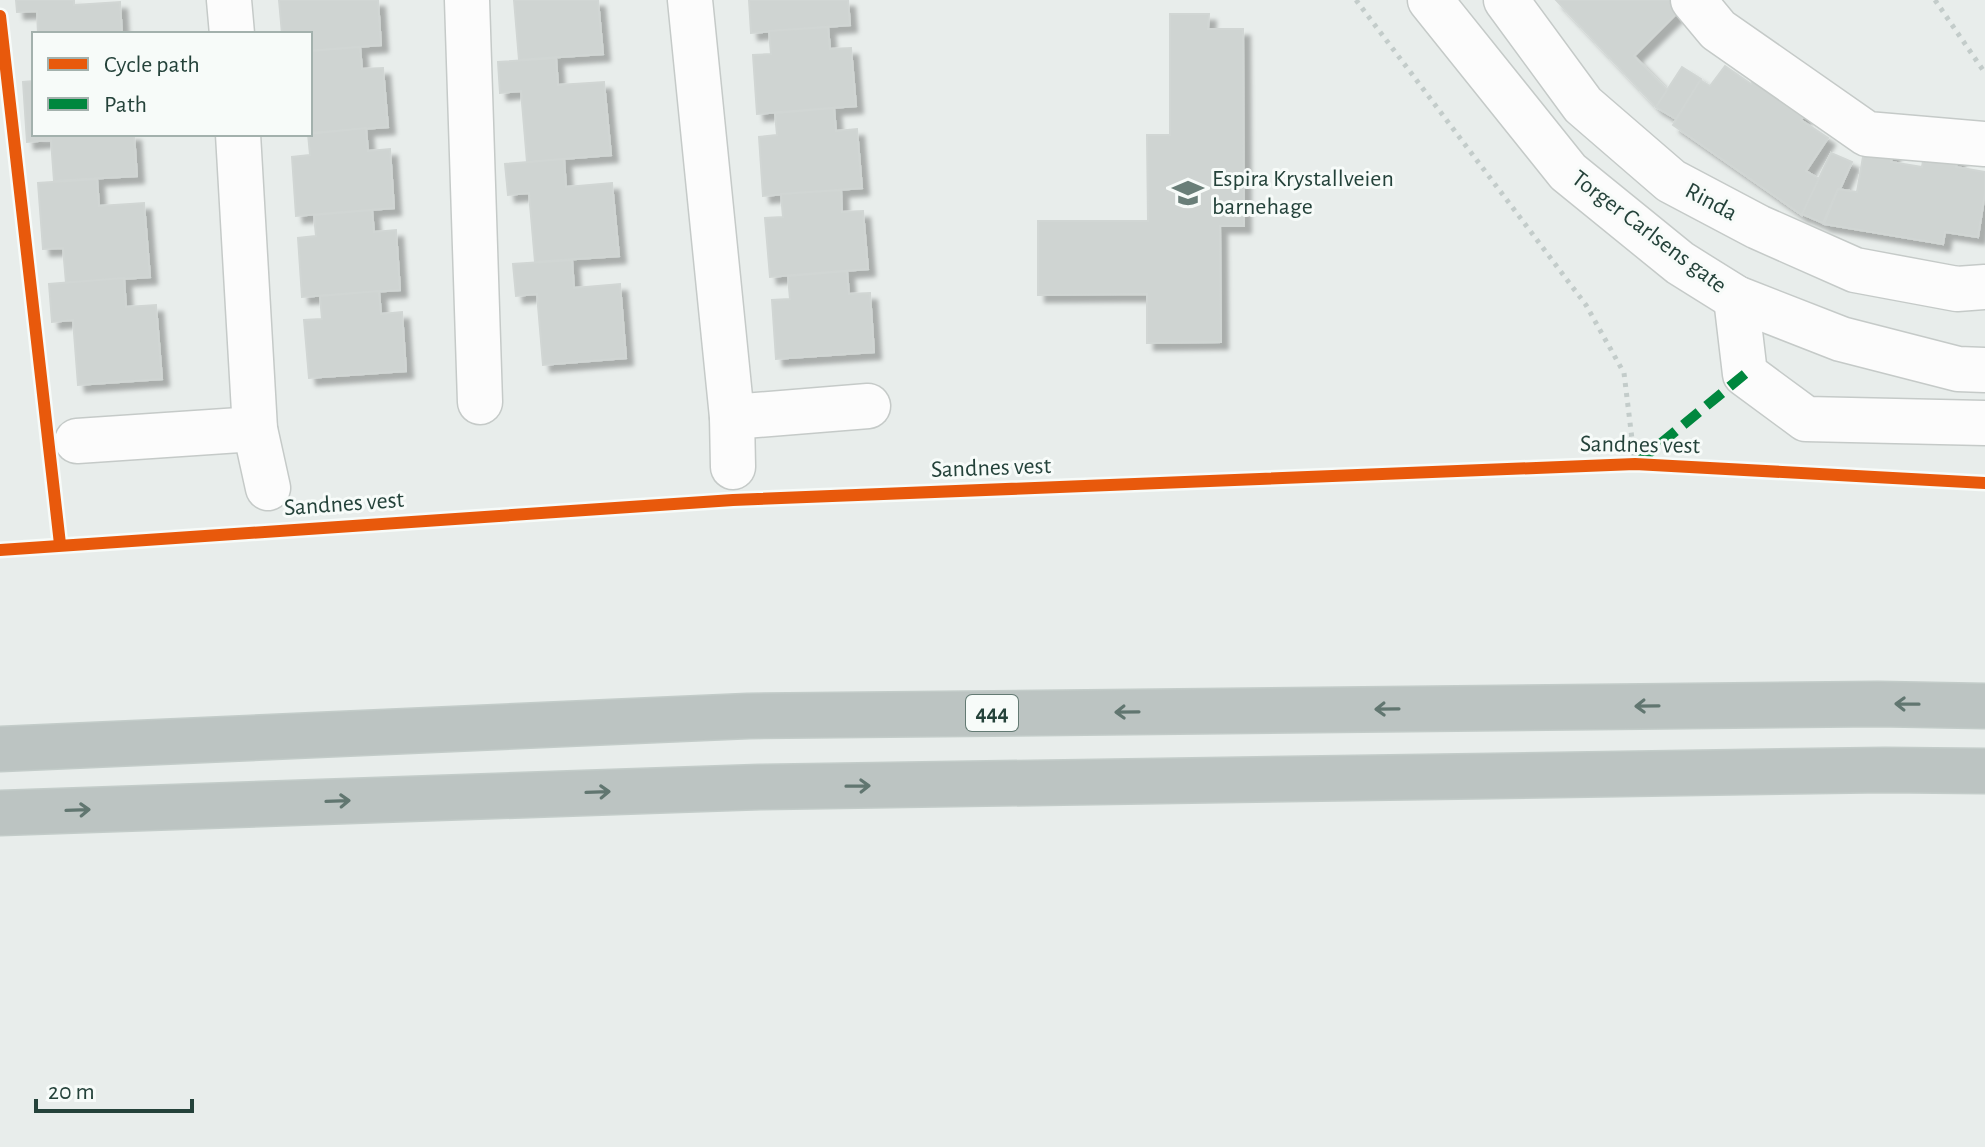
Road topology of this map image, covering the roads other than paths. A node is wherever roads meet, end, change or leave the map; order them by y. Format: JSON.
{"nodes":[{"id":1,"x":229,"y":0,"type":"edge"},
{"id":2,"x":467,"y":0,"type":"edge"},
{"id":3,"x":690,"y":0,"type":"edge"},
{"id":4,"x":1430,"y":0,"type":"edge"},
{"id":5,"x":1506,"y":0,"type":"edge"},
{"id":6,"x":1693,"y":0,"type":"edge"},
{"id":7,"x":232,"y":32,"type":"edge"},
{"id":8,"x":238,"y":136,"type":"edge"},
{"id":9,"x":1985,"y":144,"type":"edge"},
{"id":10,"x":1985,"y":287,"type":"edge"},
{"id":11,"x":1736,"y":298,"type":"junction"},
{"id":12,"x":1985,"y":370,"type":"edge"},
{"id":13,"x":480,"y":402,"type":"dead end"},
{"id":14,"x":868,"y":406,"type":"dead end"},
{"id":15,"x":732,"y":417,"type":"junction"},
{"id":16,"x":1985,"y":423,"type":"edge"},
{"id":17,"x":255,"y":429,"type":"junction"},
{"id":18,"x":77,"y":441,"type":"dead end"},
{"id":19,"x":733,"y":467,"type":"dead end"},
{"id":20,"x":268,"y":488,"type":"dead end"},
{"id":21,"x":1985,"y":706,"type":"edge"},
{"id":22,"x":0,"y":749,"type":"edge"},
{"id":23,"x":1985,"y":771,"type":"edge"},
{"id":24,"x":0,"y":813,"type":"edge"}],
"edges":[{"from":1,"to":7,"type":"street"},
{"from":2,"to":13,"type":"street"},
{"from":3,"to":15,"type":"street"},
{"from":4,"to":11,"type":"street","name":"Torger Carlsens gate"},
{"from":5,"to":10,"type":"street","name":"Rinda"},
{"from":6,"to":9,"type":"street"},
{"from":8,"to":17,"type":"street"},
{"from":11,"to":12,"type":"street","name":"Torger Carlsens gate"},
{"from":11,"to":16,"type":"street"},
{"from":14,"to":15,"type":"street"},
{"from":15,"to":19,"type":"street"},
{"from":17,"to":18,"type":"street"},
{"from":17,"to":20,"type":"street"},
{"from":21,"to":22,"type":"highway","number":"444","one_way":true},
{"from":24,"to":23,"type":"highway","one_way":true}]}
